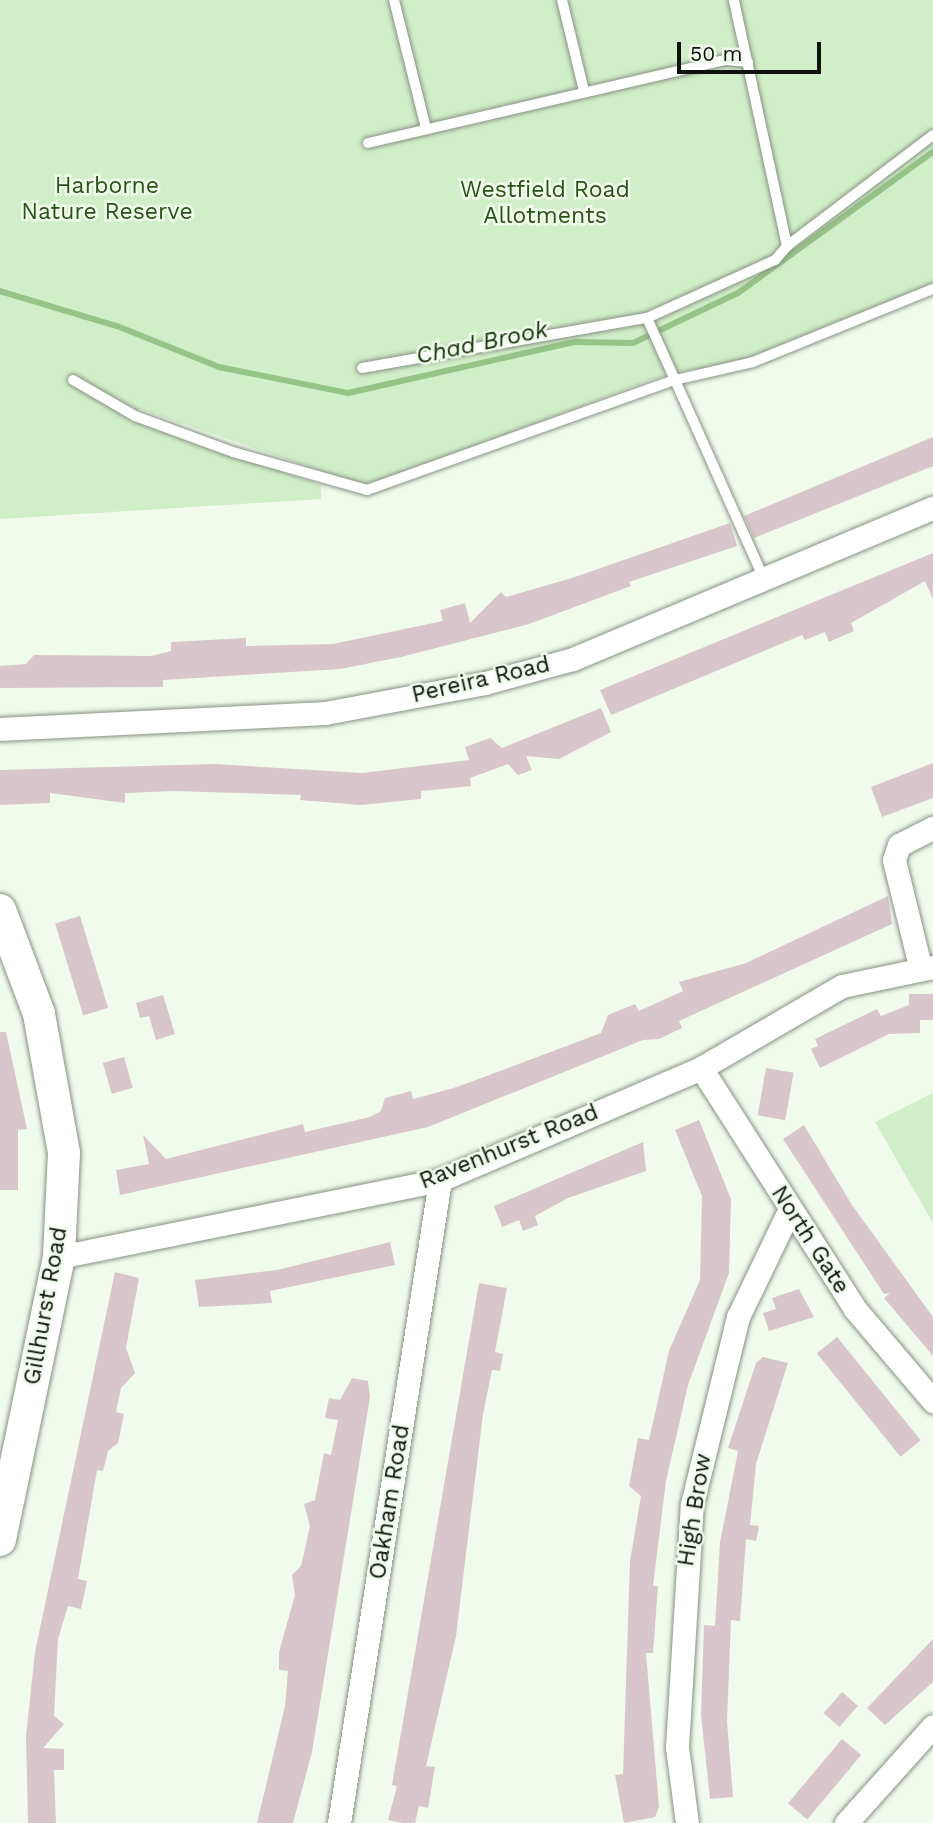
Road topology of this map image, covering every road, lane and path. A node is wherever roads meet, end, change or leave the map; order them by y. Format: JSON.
{"nodes":[{"id":1,"x":394,"y":0,"type":"edge"},
{"id":2,"x":562,"y":0,"type":"edge"},
{"id":3,"x":734,"y":0,"type":"edge"},
{"id":4,"x":748,"y":62,"type":"junction"},
{"id":5,"x":584,"y":91,"type":"junction"},
{"id":6,"x":426,"y":128,"type":"junction"},
{"id":7,"x":933,"y":135,"type":"edge"},
{"id":8,"x":368,"y":143,"type":"dead end"},
{"id":9,"x":787,"y":246,"type":"junction"},
{"id":10,"x":933,"y":289,"type":"edge"},
{"id":11,"x":651,"y":328,"type":"junction"},
{"id":12,"x":362,"y":368,"type":"dead end"},
{"id":13,"x":73,"y":380,"type":"dead end"},
{"id":14,"x":675,"y":380,"type":"junction"},
{"id":15,"x":933,"y":508,"type":"edge"},
{"id":16,"x":763,"y":577,"type":"junction"},
{"id":17,"x":0,"y":729,"type":"edge"},
{"id":18,"x":933,"y":828,"type":"edge"},
{"id":19,"x":0,"y":910,"type":"edge"},
{"id":20,"x":926,"y":966,"type":"edge"},
{"id":21,"x":701,"y":1068,"type":"junction"},
{"id":22,"x":440,"y":1181,"type":"junction"},
{"id":23,"x":789,"y":1211,"type":"junction"},
{"id":24,"x":59,"y":1257,"type":"junction"},
{"id":25,"x":933,"y":1401,"type":"edge"},
{"id":26,"x":0,"y":1540,"type":"edge"},
{"id":27,"x":933,"y":1726,"type":"edge"},
{"id":28,"x":847,"y":1822,"type":"edge"},
{"id":29,"x":339,"y":1823,"type":"edge"},
{"id":30,"x":687,"y":1823,"type":"edge"}],
"edges":[{"from":1,"to":6,"type":"lane"},
{"from":2,"to":5,"type":"lane"},
{"from":3,"to":4,"type":"lane"},
{"from":4,"to":5,"type":"lane"},
{"from":4,"to":9,"type":"lane"},
{"from":5,"to":6,"type":"lane"},
{"from":6,"to":8,"type":"lane"},
{"from":7,"to":9,"type":"lane"},
{"from":9,"to":11,"type":"lane"},
{"from":10,"to":14,"type":"lane"},
{"from":11,"to":12,"type":"lane"},
{"from":11,"to":14,"type":"lane"},
{"from":13,"to":14,"type":"lane"},
{"from":14,"to":16,"type":"lane"},
{"from":15,"to":16,"type":"street","name":"Pereira Road"},
{"from":16,"to":17,"type":"street","name":"Pereira Road"},
{"from":18,"to":20,"type":"street"},
{"from":19,"to":24,"type":"street","name":"Gillhurst Road"},
{"from":20,"to":21,"type":"street","name":"Ravenhurst Road"},
{"from":21,"to":22,"type":"street","name":"Ravenhurst Road"},
{"from":21,"to":23,"type":"street","name":"North Gate"},
{"from":22,"to":24,"type":"street","name":"Ravenhurst Road"},
{"from":22,"to":29,"type":"street","name":"Oakham Road"},
{"from":23,"to":25,"type":"street","name":"North Gate"},
{"from":23,"to":30,"type":"street","name":"High Brow"},
{"from":24,"to":26,"type":"street","name":"Gillhurst Road"},
{"from":27,"to":28,"type":"street"}]}
